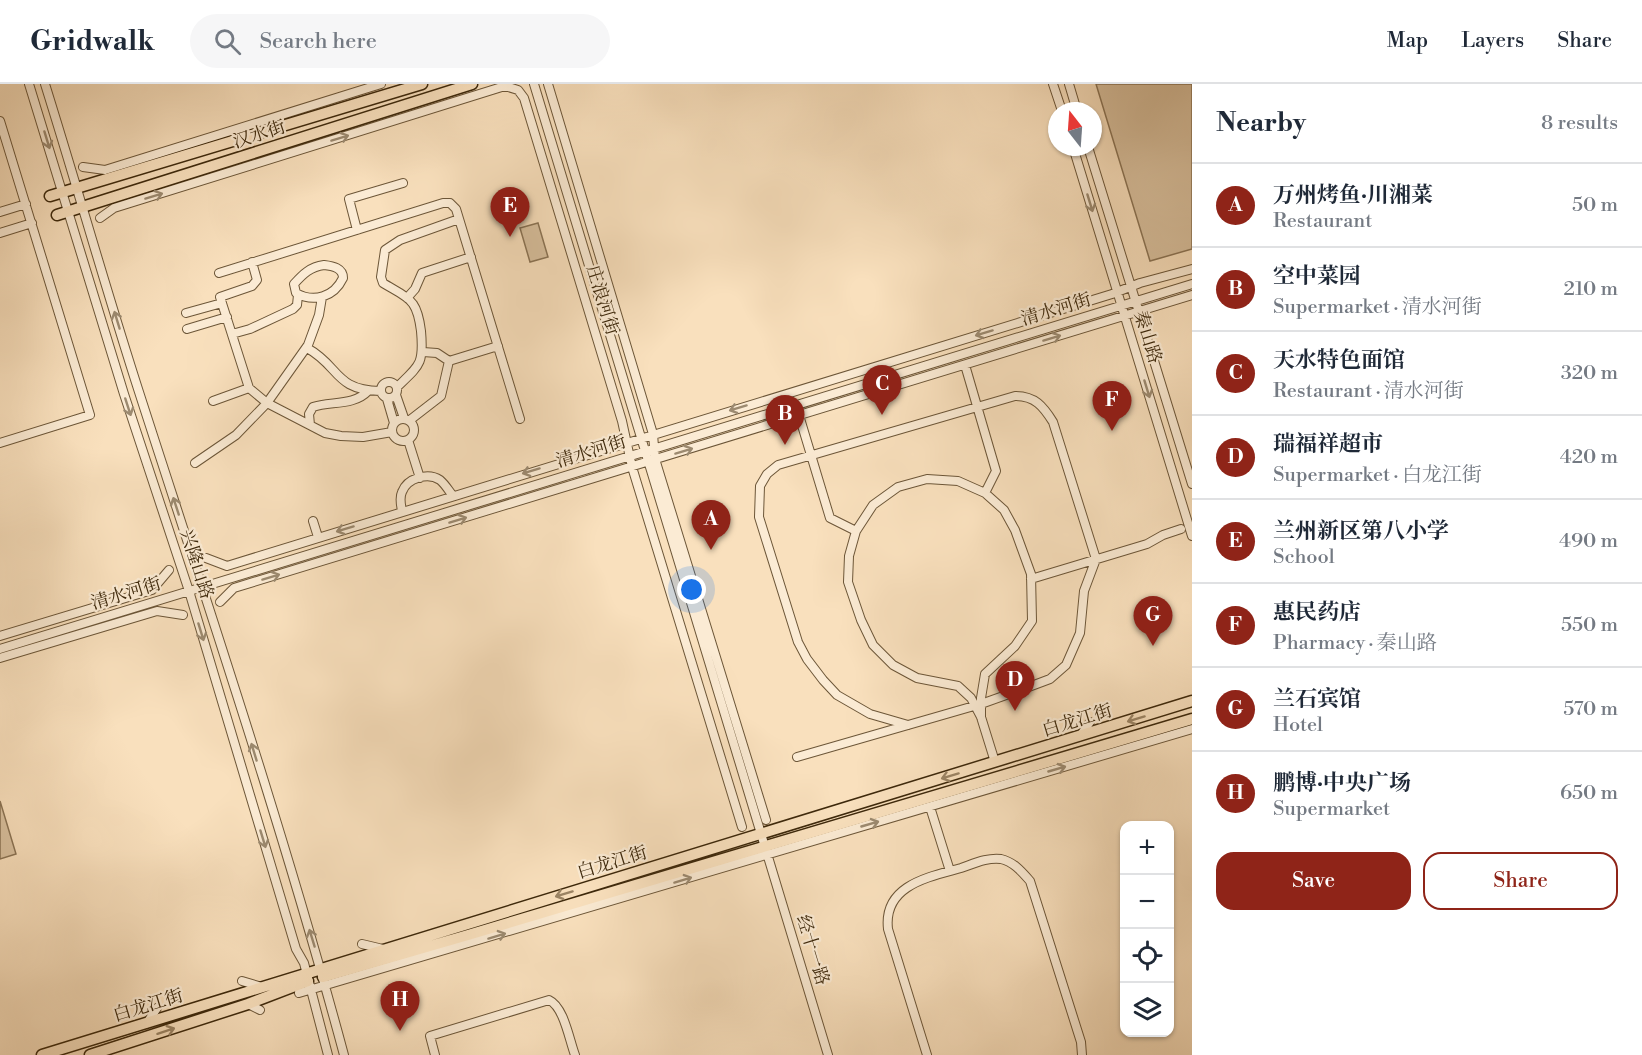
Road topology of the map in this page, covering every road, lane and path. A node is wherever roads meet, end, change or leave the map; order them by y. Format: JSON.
{"nodes":[{"id":1,"x":30,"y":84,"type":"edge"},
{"id":2,"x":45,"y":84,"type":"edge"},
{"id":3,"x":381,"y":84,"type":"edge"},
{"id":4,"x":422,"y":84,"type":"edge"},
{"id":5,"x":472,"y":84,"type":"edge"},
{"id":6,"x":534,"y":84,"type":"edge"},
{"id":7,"x":548,"y":84,"type":"edge"},
{"id":8,"x":1053,"y":84,"type":"edge"},
{"id":9,"x":1069,"y":84,"type":"edge"},
{"id":10,"x":448,"y":91,"type":"junction"},
{"id":11,"x":467,"y":98,"type":"junction"},
{"id":12,"x":1059,"y":102,"type":"edge"},
{"id":13,"x":1074,"y":102,"type":"edge"},
{"id":14,"x":284,"y":114,"type":"junction"},
{"id":15,"x":0,"y":121,"type":"edge"},
{"id":16,"x":545,"y":121,"type":"junction"},
{"id":17,"x":558,"y":122,"type":"junction"},
{"id":18,"x":271,"y":129,"type":"junction"},
{"id":19,"x":321,"y":132,"type":"junction"},
{"id":20,"x":552,"y":143,"type":"junction"},
{"id":21,"x":538,"y":144,"type":"junction"},
{"id":22,"x":313,"y":146,"type":"junction"},
{"id":23,"x":1076,"y":156,"type":"edge"},
{"id":24,"x":1091,"y":156,"type":"edge"},
{"id":25,"x":83,"y":166,"type":"dead end"},
{"id":26,"x":403,"y":183,"type":"dead end"},
{"id":27,"x":77,"y":187,"type":"junction"},
{"id":28,"x":63,"y":192,"type":"junction"},
{"id":29,"x":50,"y":196,"type":"dead end"},
{"id":30,"x":26,"y":204,"type":"junction"},
{"id":31,"x":82,"y":208,"type":"junction"},
{"id":32,"x":0,"y":212,"type":"edge"},
{"id":33,"x":63,"y":214,"type":"junction"},
{"id":34,"x":100,"y":218,"type":"dead end"},
{"id":35,"x":459,"y":219,"type":"junction"},
{"id":36,"x":32,"y":223,"type":"junction"},
{"id":37,"x":357,"y":230,"type":"junction"},
{"id":38,"x":0,"y":233,"type":"edge"},
{"id":39,"x":471,"y":257,"type":"junction"},
{"id":40,"x":252,"y":262,"type":"junction"},
{"id":41,"x":1192,"y":269,"type":"edge"},
{"id":42,"x":219,"y":273,"type":"dead end"},
{"id":43,"x":1192,"y":284,"type":"edge"},
{"id":44,"x":1131,"y":287,"type":"junction"},
{"id":45,"x":597,"y":292,"type":"junction"},
{"id":46,"x":1117,"y":292,"type":"junction"},
{"id":47,"x":298,"y":295,"type":"junction"},
{"id":48,"x":1192,"y":295,"type":"edge"},
{"id":49,"x":322,"y":297,"type":"junction"},
{"id":50,"x":406,"y":298,"type":"junction"},
{"id":51,"x":1136,"y":302,"type":"junction"},
{"id":52,"x":222,"y":303,"type":"junction"},
{"id":53,"x":1121,"y":306,"type":"junction"},
{"id":54,"x":616,"y":312,"type":"junction"},
{"id":55,"x":1139,"y":312,"type":"junction"},
{"id":56,"x":186,"y":314,"type":"dead end"},
{"id":57,"x":1124,"y":316,"type":"junction"},
{"id":58,"x":226,"y":317,"type":"junction"},
{"id":59,"x":187,"y":329,"type":"dead end"},
{"id":60,"x":232,"y":334,"type":"junction"},
{"id":61,"x":498,"y":346,"type":"junction"},
{"id":62,"x":306,"y":348,"type":"junction"},
{"id":63,"x":423,"y":352,"type":"junction"},
{"id":64,"x":449,"y":361,"type":"junction"},
{"id":65,"x":965,"y":365,"type":"junction"},
{"id":66,"x":874,"y":367,"type":"junction"},
{"id":67,"x":634,"y":372,"type":"junction"},
{"id":68,"x":621,"y":374,"type":"junction"},
{"id":69,"x":878,"y":380,"type":"junction"},
{"id":70,"x":249,"y":388,"type":"junction"},
{"id":71,"x":881,"y":390,"type":"junction"},
{"id":72,"x":368,"y":391,"type":"junction"},
{"id":73,"x":380,"y":391,"type":"junction"},
{"id":74,"x":396,"y":391,"type":"junction"},
{"id":75,"x":627,"y":392,"type":"junction"},
{"id":76,"x":615,"y":396,"type":"junction"},
{"id":77,"x":387,"y":399,"type":"junction"},
{"id":78,"x":213,"y":401,"type":"dead end"},
{"id":79,"x":267,"y":404,"type":"junction"},
{"id":80,"x":796,"y":405,"type":"junction"},
{"id":81,"x":978,"y":405,"type":"junction"},
{"id":82,"x":799,"y":415,"type":"junction"},
{"id":83,"x":407,"y":419,"type":"junction"},
{"id":84,"x":520,"y":419,"type":"dead end"},
{"id":85,"x":310,"y":425,"type":"junction"},
{"id":86,"x":393,"y":428,"type":"junction"},
{"id":87,"x":653,"y":434,"type":"junction"},
{"id":88,"x":641,"y":437,"type":"junction"},
{"id":89,"x":408,"y":440,"type":"junction"},
{"id":90,"x":627,"y":442,"type":"junction"},
{"id":91,"x":0,"y":443,"type":"edge"},
{"id":92,"x":654,"y":449,"type":"junction"},
{"id":93,"x":645,"y":451,"type":"junction"},
{"id":94,"x":811,"y":455,"type":"junction"},
{"id":95,"x":630,"y":456,"type":"junction"},
{"id":96,"x":652,"y":460,"type":"junction"},
{"id":97,"x":195,"y":464,"type":"dead end"},
{"id":98,"x":632,"y":466,"type":"junction"},
{"id":99,"x":420,"y":478,"type":"junction"},
{"id":100,"x":1192,"y":484,"type":"edge"},
{"id":101,"x":985,"y":493,"type":"junction"},
{"id":102,"x":453,"y":496,"type":"junction"},
{"id":103,"x":402,"y":512,"type":"junction"},
{"id":104,"x":313,"y":521,"type":"dead end"},
{"id":105,"x":1181,"y":529,"type":"dead end"},
{"id":106,"x":856,"y":531,"type":"junction"},
{"id":107,"x":1192,"y":536,"type":"edge"},
{"id":108,"x":318,"y":537,"type":"junction"},
{"id":109,"x":206,"y":558,"type":"dead end"},
{"id":110,"x":1096,"y":559,"type":"junction"},
{"id":111,"x":169,"y":570,"type":"dead end"},
{"id":112,"x":1031,"y":579,"type":"junction"},
{"id":113,"x":203,"y":587,"type":"junction"},
{"id":114,"x":189,"y":591,"type":"junction"},
{"id":115,"x":220,"y":602,"type":"dead end"},
{"id":116,"x":183,"y":615,"type":"dead end"},
{"id":117,"x":0,"y":636,"type":"edge"},
{"id":118,"x":0,"y":649,"type":"edge"},
{"id":119,"x":0,"y":658,"type":"edge"},
{"id":120,"x":1192,"y":701,"type":"edge"},
{"id":121,"x":977,"y":704,"type":"junction"},
{"id":122,"x":1192,"y":719,"type":"edge"},
{"id":123,"x":1090,"y":722,"type":"dead end"},
{"id":124,"x":908,"y":724,"type":"junction"},
{"id":125,"x":1192,"y":729,"type":"edge"},
{"id":126,"x":1080,"y":736,"type":"junction"},
{"id":127,"x":797,"y":757,"type":"dead end"},
{"id":128,"x":995,"y":762,"type":"junction"},
{"id":129,"x":930,"y":807,"type":"junction"},
{"id":130,"x":766,"y":820,"type":"dead end"},
{"id":131,"x":742,"y":827,"type":"dead end"},
{"id":132,"x":760,"y":834,"type":"junction"},
{"id":133,"x":765,"y":850,"type":"junction"},
{"id":134,"x":950,"y":871,"type":"junction"},
{"id":135,"x":468,"y":936,"type":"junction"},
{"id":136,"x":362,"y":944,"type":"dead end"},
{"id":137,"x":457,"y":948,"type":"junction"},
{"id":138,"x":383,"y":949,"type":"junction"},
{"id":139,"x":372,"y":963,"type":"junction"},
{"id":140,"x":391,"y":966,"type":"junction"},
{"id":141,"x":323,"y":978,"type":"junction"},
{"id":142,"x":242,"y":981,"type":"dead end"},
{"id":143,"x":309,"y":982,"type":"junction"},
{"id":144,"x":262,"y":987,"type":"junction"},
{"id":145,"x":299,"y":993,"type":"dead end"},
{"id":146,"x":248,"y":1004,"type":"junction"},
{"id":147,"x":157,"y":1008,"type":"dead end"},
{"id":148,"x":260,"y":1010,"type":"dead end"},
{"id":149,"x":147,"y":1023,"type":"junction"},
{"id":150,"x":42,"y":1055,"type":"edge"},
{"id":151,"x":90,"y":1055,"type":"edge"},
{"id":152,"x":328,"y":1055,"type":"edge"},
{"id":153,"x":344,"y":1055,"type":"edge"},
{"id":154,"x":435,"y":1055,"type":"edge"},
{"id":155,"x":575,"y":1055,"type":"edge"},
{"id":156,"x":828,"y":1055,"type":"edge"},
{"id":157,"x":927,"y":1055,"type":"edge"},
{"id":158,"x":1082,"y":1055,"type":"edge"}],
"edges":[{"from":1,"to":28,"type":"street","name":"兴隆山路","one_way":true},
{"from":2,"to":27,"type":"street","name":"兴隆山路"},
{"from":3,"to":14,"type":"street"},
{"from":4,"to":18,"type":"main road","name":"汉水街"},
{"from":5,"to":10,"type":"main road","name":"汉水街"},
{"from":6,"to":16,"type":"street"},
{"from":7,"to":17,"type":"street"},
{"from":8,"to":12,"type":"street"},
{"from":9,"to":13,"type":"street"},
{"from":10,"to":11,"type":"street"},
{"from":10,"to":19,"type":"main road","name":"汉水街"},
{"from":11,"to":21,"type":"street","name":"庄浪河街"},
{"from":22,"to":11,"type":"street","one_way":true},
{"from":14,"to":18,"type":"street"},
{"from":14,"to":25,"type":"street"},
{"from":15,"to":30,"type":"street"},
{"from":16,"to":20,"type":"street"},
{"from":16,"to":21,"type":"street"},
{"from":17,"to":20,"type":"street"},
{"from":17,"to":54,"type":"street"},
{"from":18,"to":27,"type":"main road","name":"汉水街"},
{"from":19,"to":22,"type":"street"},
{"from":19,"to":31,"type":"main road","name":"汉水街"},
{"from":20,"to":45,"type":"street"},
{"from":21,"to":76,"type":"street","name":"庄浪河街"},
{"from":34,"to":22,"type":"street","one_way":true},
{"from":23,"to":46,"type":"street","name":"秦山路","one_way":true},
{"from":24,"to":44,"type":"street","name":"秦山路"},
{"from":26,"to":37,"type":"street"},
{"from":27,"to":28,"type":"main road","name":"汉水街"},
{"from":27,"to":31,"type":"street","name":"兴隆山路"},
{"from":28,"to":29,"type":"main road","name":"汉水街"},
{"from":28,"to":33,"type":"street","name":"兴隆山路"},
{"from":30,"to":32,"type":"street"},
{"from":30,"to":36,"type":"street"},
{"from":31,"to":33,"type":"main road","name":"汉水街"},
{"from":113,"to":31,"type":"street","name":"兴隆山路","one_way":true},
{"from":33,"to":114,"type":"street","name":"兴隆山路","one_way":true},
{"from":35,"to":37,"type":"street"},
{"from":35,"to":39,"type":"street"},
{"from":35,"to":50,"type":"street"},
{"from":36,"to":38,"type":"street"},
{"from":36,"to":91,"type":"street"},
{"from":37,"to":40,"type":"street"},
{"from":39,"to":50,"type":"street"},
{"from":39,"to":61,"type":"street"},
{"from":40,"to":42,"type":"street"},
{"from":40,"to":52,"type":"street"},
{"from":41,"to":44,"type":"street"},
{"from":43,"to":51,"type":"street","name":"清水河街"},
{"from":44,"to":46,"type":"street"},
{"from":44,"to":51,"type":"street","name":"秦山路"},
{"from":45,"to":54,"type":"street"},
{"from":45,"to":68,"type":"street"},
{"from":46,"to":53,"type":"street","name":"秦山路"},
{"from":46,"to":66,"type":"street","one_way":true},
{"from":47,"to":49,"type":"street"},
{"from":47,"to":49,"type":"street"},
{"from":47,"to":60,"type":"street"},
{"from":48,"to":55,"type":"street"},
{"from":49,"to":62,"type":"street"},
{"from":50,"to":63,"type":"street"},
{"from":51,"to":53,"type":"street","name":"清水河街"},
{"from":51,"to":55,"type":"street","name":"秦山路"},
{"from":52,"to":56,"type":"street"},
{"from":52,"to":58,"type":"street"},
{"from":53,"to":57,"type":"street","name":"秦山路"},
{"from":53,"to":69,"type":"street","name":"清水河街"},
{"from":54,"to":67,"type":"street"},
{"from":55,"to":57,"type":"street"},
{"from":55,"to":100,"type":"street","name":"秦山路"},
{"from":65,"to":57,"type":"street","one_way":true},
{"from":57,"to":107,"type":"street","name":"秦山路","one_way":true},
{"from":58,"to":59,"type":"street"},
{"from":58,"to":60,"type":"street"},
{"from":60,"to":70,"type":"street"},
{"from":61,"to":64,"type":"street"},
{"from":61,"to":84,"type":"street"},
{"from":62,"to":72,"type":"street"},
{"from":62,"to":79,"type":"street"},
{"from":63,"to":64,"type":"street"},
{"from":63,"to":74,"type":"street"},
{"from":64,"to":83,"type":"street"},
{"from":65,"to":71,"type":"street"},
{"from":65,"to":81,"type":"street"},
{"from":66,"to":69,"type":"street"},
{"from":66,"to":87,"type":"street","one_way":true},
{"from":67,"to":75,"type":"street"},
{"from":67,"to":87,"type":"street"},
{"from":68,"to":75,"type":"street"},
{"from":68,"to":76,"type":"street"},
{"from":69,"to":71,"type":"street"},
{"from":69,"to":80,"type":"street","name":"清水河街"},
{"from":70,"to":78,"type":"street"},
{"from":70,"to":79,"type":"street"},
{"from":71,"to":82,"type":"street"},
{"from":72,"to":73,"type":"street"},
{"from":72,"to":85,"type":"street"},
{"from":73,"to":74,"type":"street"},
{"from":73,"to":77,"type":"street"},
{"from":74,"to":77,"type":"street"},
{"from":74,"to":83,"type":"street"},
{"from":75,"to":88,"type":"street"},
{"from":76,"to":90,"type":"street","name":"庄浪河街"},
{"from":77,"to":86,"type":"street"},
{"from":79,"to":85,"type":"street"},
{"from":79,"to":97,"type":"street"},
{"from":80,"to":82,"type":"street"},
{"from":80,"to":92,"type":"street","name":"清水河街"},
{"from":81,"to":94,"type":"street"},
{"from":81,"to":101,"type":"street"},
{"from":81,"to":110,"type":"street"},
{"from":82,"to":94,"type":"street"},
{"from":96,"to":82,"type":"street","one_way":true},
{"from":83,"to":86,"type":"street"},
{"from":83,"to":89,"type":"street"},
{"from":85,"to":86,"type":"street"},
{"from":86,"to":89,"type":"street"},
{"from":87,"to":88,"type":"street"},
{"from":87,"to":92,"type":"street"},
{"from":88,"to":90,"type":"street"},
{"from":88,"to":93,"type":"street"},
{"from":89,"to":99,"type":"street"},
{"from":90,"to":95,"type":"street","name":"庄浪河街"},
{"from":90,"to":102,"type":"street","one_way":true},
{"from":92,"to":93,"type":"street","name":"清水河街"},
{"from":92,"to":96,"type":"street"},
{"from":93,"to":95,"type":"street","name":"清水河街"},
{"from":93,"to":96,"type":"street"},
{"from":94,"to":106,"type":"street"},
{"from":94,"to":124,"type":"street"},
{"from":95,"to":98,"type":"street","name":"庄浪河街"},
{"from":95,"to":113,"type":"street","name":"清水河街"},
{"from":96,"to":98,"type":"street"},
{"from":96,"to":130,"type":"street"},
{"from":96,"to":132,"type":"street","name":"经十一路"},
{"from":115,"to":98,"type":"street","one_way":true},
{"from":98,"to":131,"type":"street","name":"庄浪河街"},
{"from":99,"to":102,"type":"street"},
{"from":99,"to":103,"type":"street"},
{"from":101,"to":106,"type":"street"},
{"from":101,"to":112,"type":"street"},
{"from":102,"to":103,"type":"street"},
{"from":103,"to":108,"type":"street","one_way":true},
{"from":104,"to":108,"type":"street"},
{"from":105,"to":110,"type":"street"},
{"from":106,"to":121,"type":"street"},
{"from":108,"to":109,"type":"street"},
{"from":110,"to":112,"type":"street"},
{"from":110,"to":121,"type":"street"},
{"from":111,"to":117,"type":"street"},
{"from":112,"to":121,"type":"street"},
{"from":113,"to":114,"type":"street","name":"清水河街"},
{"from":141,"to":113,"type":"street","name":"兴隆山路","one_way":true},
{"from":114,"to":118,"type":"street","name":"清水河街"},
{"from":114,"to":143,"type":"street","name":"兴隆山路","one_way":true},
{"from":116,"to":119,"type":"street"},
{"from":120,"to":126,"type":"main road","name":"白龙江街","one_way":true},
{"from":121,"to":124,"type":"street"},
{"from":121,"to":128,"type":"street"},
{"from":122,"to":133,"type":"main road","name":"白龙江街"},
{"from":123,"to":126,"type":"street"},
{"from":124,"to":127,"type":"street"},
{"from":129,"to":125,"type":"street","name":"白龙江街","one_way":true},
{"from":126,"to":128,"type":"main road","name":"白龙江街"},
{"from":128,"to":132,"type":"main road","name":"白龙江街","one_way":true},
{"from":133,"to":129,"type":"street","name":"白龙江街","one_way":true},
{"from":129,"to":134,"type":"street"},
{"from":132,"to":133,"type":"street","name":"经十一路"},
{"from":132,"to":138,"type":"main road","name":"白龙江街","one_way":true},
{"from":133,"to":135,"type":"main road","name":"白龙江街"},
{"from":137,"to":133,"type":"street","name":"白龙江街","one_way":true},
{"from":133,"to":156,"type":"street","name":"经十一路"},
{"from":134,"to":157,"type":"street"},
{"from":134,"to":158,"type":"street"},
{"from":135,"to":137,"type":"street"},
{"from":135,"to":139,"type":"main road","name":"白龙江街"},
{"from":136,"to":138,"type":"street"},
{"from":137,"to":140,"type":"street","name":"白龙江街"},
{"from":138,"to":141,"type":"main road","name":"白龙江街"},
{"from":139,"to":140,"type":"street"},
{"from":139,"to":141,"type":"main road","name":"白龙江街"},
{"from":140,"to":141,"type":"street","name":"白龙江街"},
{"from":141,"to":143,"type":"main road","name":"白龙江街"},
{"from":141,"to":153,"type":"street","name":"兴隆山路"},
{"from":142,"to":144,"type":"street"},
{"from":143,"to":144,"type":"main road","name":"白龙江街"},
{"from":143,"to":145,"type":"street","name":"白龙江街"},
{"from":143,"to":146,"type":"main road","name":"白龙江街"},
{"from":143,"to":152,"type":"street","name":"兴隆山路"},
{"from":144,"to":149,"type":"main road","name":"白龙江街"},
{"from":146,"to":148,"type":"street"},
{"from":151,"to":146,"type":"main road","name":"白龙江街","one_way":true},
{"from":147,"to":149,"type":"street"},
{"from":149,"to":150,"type":"main road","name":"白龙江街"},
{"from":154,"to":155,"type":"street"}]}
